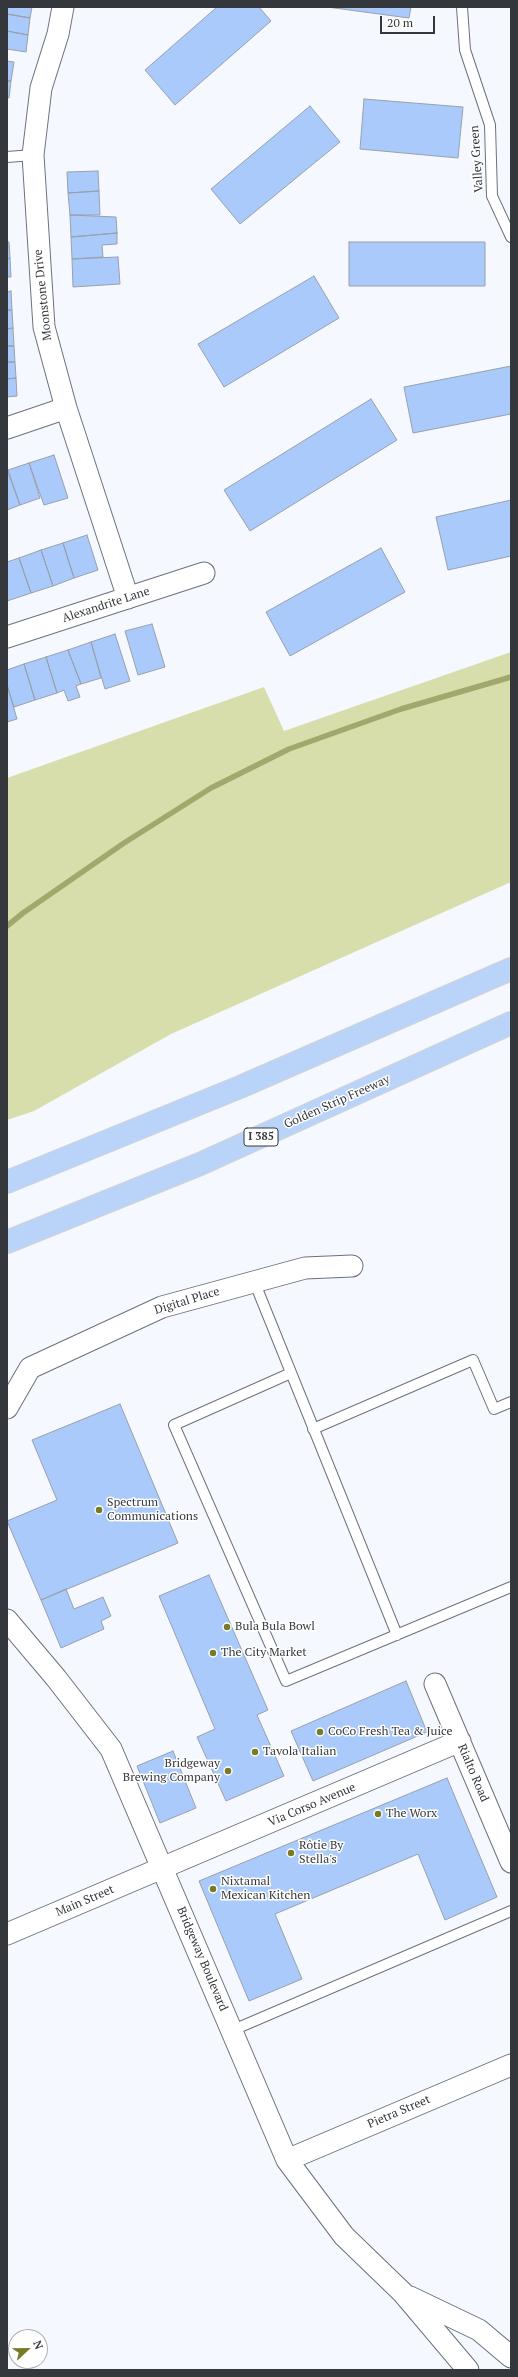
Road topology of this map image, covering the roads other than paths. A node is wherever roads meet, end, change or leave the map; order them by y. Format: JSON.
{"nodes":[{"id":1,"x":63,"y":7,"type":"edge"},
{"id":2,"x":462,"y":7,"type":"edge"},
{"id":3,"x":33,"y":155,"type":"junction"},
{"id":4,"x":7,"y":157,"type":"edge"},
{"id":5,"x":511,"y":237,"type":"edge"},
{"id":6,"x":66,"y":408,"type":"junction"},
{"id":7,"x":7,"y":428,"type":"edge"},
{"id":8,"x":204,"y":573,"type":"dead end"},
{"id":9,"x":128,"y":598,"type":"junction"},
{"id":10,"x":7,"y":637,"type":"edge"},
{"id":11,"x":511,"y":969,"type":"edge"},
{"id":12,"x":511,"y":1023,"type":"edge"},
{"id":13,"x":7,"y":1182,"type":"edge"},
{"id":14,"x":7,"y":1242,"type":"edge"},
{"id":15,"x":352,"y":1266,"type":"dead end"},
{"id":16,"x":254,"y":1281,"type":"junction"},
{"id":17,"x":291,"y":1373,"type":"junction"},
{"id":18,"x":511,"y":1402,"type":"edge"},
{"id":19,"x":7,"y":1408,"type":"edge"},
{"id":20,"x":313,"y":1429,"type":"junction"},
{"id":21,"x":511,"y":1587,"type":"edge"},
{"id":22,"x":7,"y":1620,"type":"edge"},
{"id":23,"x":397,"y":1635,"type":"junction"},
{"id":24,"x":435,"y":1684,"type":"dead end"},
{"id":25,"x":460,"y":1741,"type":"junction"},
{"id":26,"x":511,"y":1862,"type":"edge"},
{"id":27,"x":164,"y":1868,"type":"junction"},
{"id":28,"x":511,"y":1910,"type":"edge"},
{"id":29,"x":7,"y":1934,"type":"edge"},
{"id":30,"x":233,"y":2030,"type":"junction"},
{"id":31,"x":511,"y":2065,"type":"edge"},
{"id":32,"x":287,"y":2160,"type":"junction"},
{"id":33,"x":403,"y":2293,"type":"junction"},
{"id":34,"x":511,"y":2357,"type":"edge"},
{"id":35,"x":468,"y":2370,"type":"edge"}],
"edges":[{"from":1,"to":3,"type":"street","name":"Moonstone Drive"},
{"from":2,"to":5,"type":"lane","name":"Valley Green"},
{"from":3,"to":4,"type":"lane"},
{"from":3,"to":6,"type":"street","name":"Moonstone Drive"},
{"from":6,"to":7,"type":"street"},
{"from":6,"to":9,"type":"street","name":"Moonstone Drive"},
{"from":8,"to":9,"type":"street","name":"Alexandrite Lane"},
{"from":9,"to":10,"type":"street","name":"Alexandrite Lane"},
{"from":11,"to":13,"type":"highway"},
{"from":12,"to":14,"type":"highway","name":"Golden Strip Freeway","number":"I 385"},
{"from":15,"to":16,"type":"street","name":"Digital Place"},
{"from":16,"to":17,"type":"lane"},
{"from":16,"to":19,"type":"street","name":"Digital Place"},
{"from":17,"to":20,"type":"lane"},
{"from":17,"to":23,"type":"lane"},
{"from":18,"to":20,"type":"lane"},
{"from":20,"to":23,"type":"lane"},
{"from":21,"to":23,"type":"lane"},
{"from":22,"to":27,"type":"street","name":"Bridgeway Boulevard"},
{"from":24,"to":25,"type":"street","name":"Rialto Road"},
{"from":25,"to":26,"type":"street","name":"Rialto Road"},
{"from":25,"to":27,"type":"street","name":"Via Corso Avenue"},
{"from":27,"to":29,"type":"street","name":"Main Street"},
{"from":27,"to":30,"type":"street","name":"Bridgeway Boulevard"},
{"from":28,"to":30,"type":"lane"},
{"from":30,"to":32,"type":"street","name":"Bridgeway Boulevard"},
{"from":31,"to":32,"type":"street","name":"Pietra Street"},
{"from":32,"to":33,"type":"street","name":"Bridgeway Boulevard"},
{"from":33,"to":34,"type":"street","name":"Bridgeway Boulevard"},
{"from":33,"to":35,"type":"street","name":"Bridgeway Boulevard"}]}
